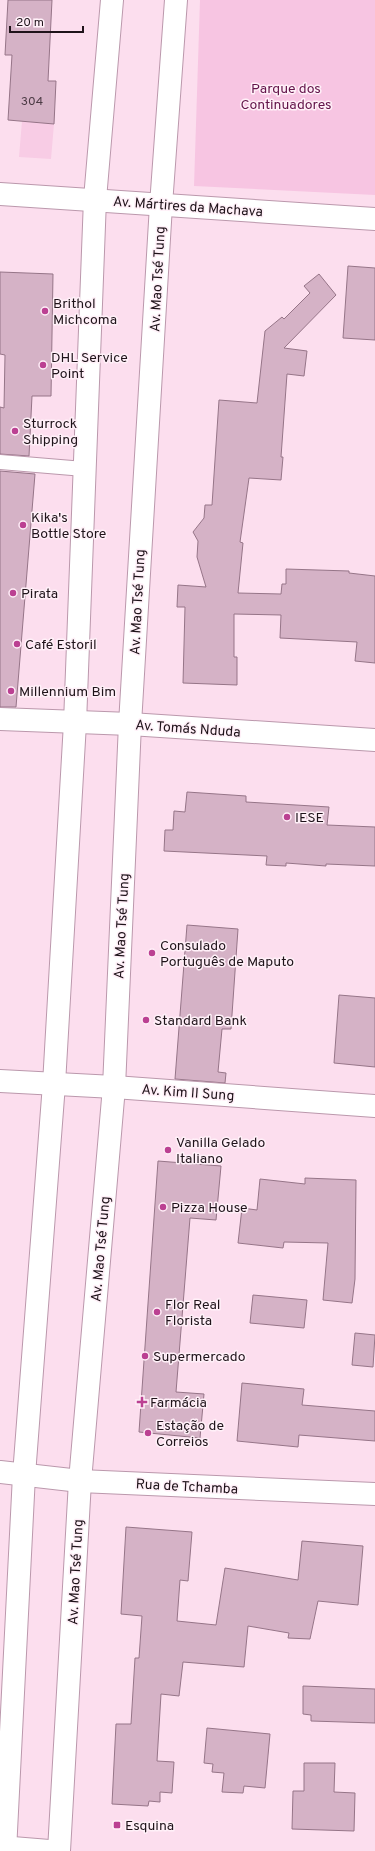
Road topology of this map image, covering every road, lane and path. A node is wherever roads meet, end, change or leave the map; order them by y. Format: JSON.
{"nodes":[{"id":1,"x":112,"y":0,"type":"edge"},
{"id":2,"x":176,"y":0,"type":"edge"},
{"id":3,"x":0,"y":194,"type":"edge"},
{"id":4,"x":95,"y":199,"type":"junction"},
{"id":5,"x":161,"y":205,"type":"junction"},
{"id":6,"x":375,"y":219,"type":"edge"},
{"id":7,"x":0,"y":462,"type":"edge"},
{"id":8,"x":84,"y":469,"type":"junction"},
{"id":9,"x":0,"y":719,"type":"edge"},
{"id":10,"x":74,"y":723,"type":"junction"},
{"id":11,"x":130,"y":724,"type":"junction"},
{"id":12,"x":375,"y":740,"type":"edge"},
{"id":13,"x":0,"y":1081,"type":"edge"},
{"id":14,"x":54,"y":1084,"type":"junction"},
{"id":15,"x":114,"y":1087,"type":"junction"},
{"id":16,"x":375,"y":1106,"type":"edge"},
{"id":17,"x":0,"y":1472,"type":"edge"},
{"id":18,"x":24,"y":1475,"type":"junction"},
{"id":19,"x":80,"y":1481,"type":"junction"},
{"id":20,"x":375,"y":1494,"type":"edge"},
{"id":21,"x":3,"y":1848,"type":"edge"},
{"id":22,"x":49,"y":1851,"type":"edge"},
{"id":23,"x":59,"y":1851,"type":"edge"}],
"edges":[{"from":1,"to":4,"type":"main road"},
{"from":2,"to":5,"type":"main road","name":"Av. Mao Tsé Tung"},
{"from":3,"to":4,"type":"main road","name":"Av. Mártires da Machava"},
{"from":4,"to":5,"type":"main road","name":"Av. Mártires da Machava"},
{"from":4,"to":8,"type":"main road"},
{"from":5,"to":6,"type":"main road","name":"Av. Mártires da Machava"},
{"from":5,"to":11,"type":"main road","name":"Av. Mao Tsé Tung"},
{"from":7,"to":8,"type":"lane"},
{"from":8,"to":10,"type":"main road"},
{"from":9,"to":10,"type":"main road","name":"Av. Tomás Nduda"},
{"from":10,"to":11,"type":"main road","name":"Av. Tomás Nduda"},
{"from":10,"to":14,"type":"main road"},
{"from":11,"to":12,"type":"main road","name":"Av. Tomás Nduda"},
{"from":11,"to":15,"type":"main road","name":"Av. Mao Tsé Tung"},
{"from":13,"to":14,"type":"main road","name":"Av. Kim II Sung"},
{"from":14,"to":15,"type":"main road","name":"Av. Kim II Sung"},
{"from":14,"to":18,"type":"main road"},
{"from":15,"to":16,"type":"main road","name":"Av. Kim II Sung"},
{"from":15,"to":19,"type":"main road","name":"Av. Mao Tsé Tung"},
{"from":17,"to":18,"type":"main road","name":"Rua de Tchamba"},
{"from":18,"to":19,"type":"main road","name":"Rua de Tchamba"},
{"from":18,"to":21,"type":"main road"},
{"from":19,"to":20,"type":"main road","name":"Rua de Tchamba"},
{"from":19,"to":23,"type":"main road","name":"Av. Mao Tsé Tung"},
{"from":21,"to":22,"type":"main road"}]}
